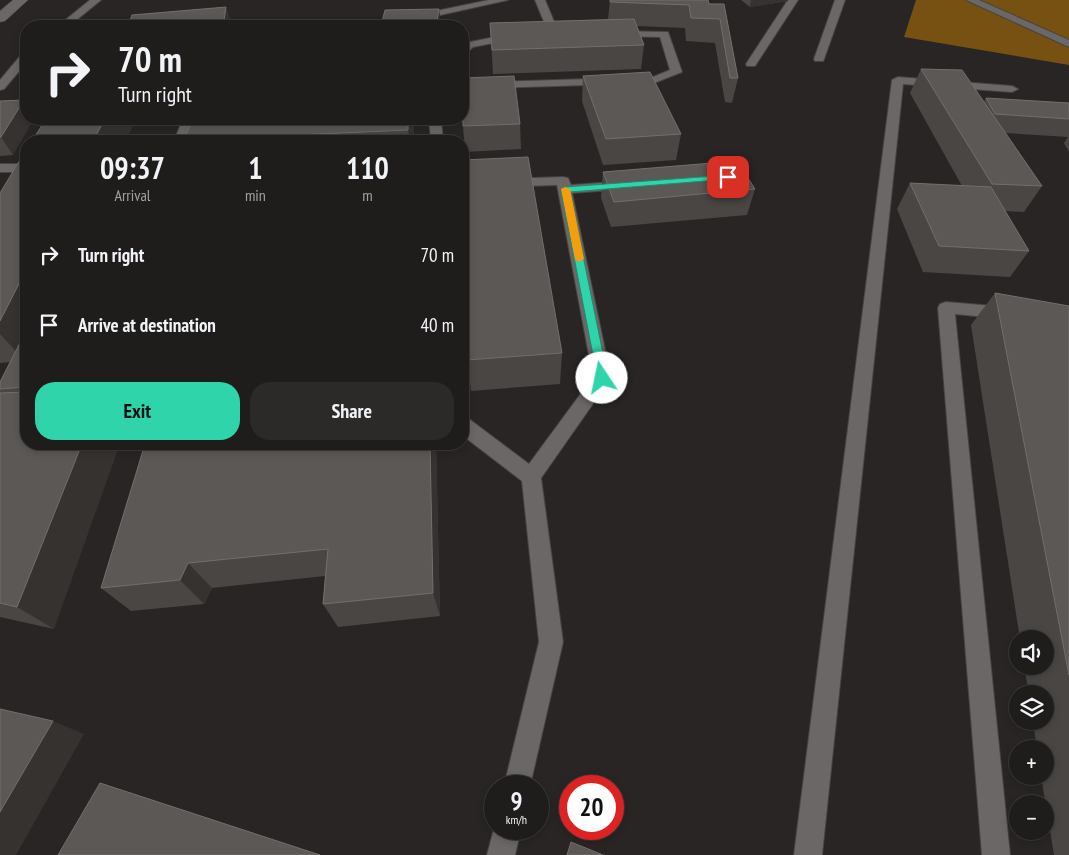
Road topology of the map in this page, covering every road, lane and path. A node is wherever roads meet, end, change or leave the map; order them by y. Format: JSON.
{"nodes":[{"id":1,"x":21,"y":0,"type":"edge"},
{"id":2,"x":96,"y":0,"type":"edge"},
{"id":3,"x":503,"y":0,"type":"edge"},
{"id":4,"x":540,"y":0,"type":"edge"},
{"id":5,"x":793,"y":0,"type":"edge"},
{"id":6,"x":840,"y":0,"type":"edge"},
{"id":7,"x":970,"y":0,"type":"edge"},
{"id":8,"x":0,"y":18,"type":"edge"},
{"id":9,"x":71,"y":20,"type":"edge"},
{"id":10,"x":407,"y":20,"type":"edge"},
{"id":11,"x":574,"y":34,"type":"edge"},
{"id":12,"x":604,"y":34,"type":"edge"},
{"id":13,"x":528,"y":36,"type":"edge"},
{"id":14,"x":1069,"y":44,"type":"edge"},
{"id":15,"x":469,"y":45,"type":"edge"},
{"id":16,"x":819,"y":59,"type":"dead end"},
{"id":17,"x":20,"y":63,"type":"edge"},
{"id":18,"x":751,"y":64,"type":"dead end"},
{"id":19,"x":469,"y":86,"type":"edge"},
{"id":20,"x":0,"y":87,"type":"edge"},
{"id":21,"x":1012,"y":88,"type":"dead end"},
{"id":22,"x":0,"y":168,"type":"edge"},
{"id":23,"x":20,"y":169,"type":"edge"},
{"id":24,"x":20,"y":179,"type":"edge"},
{"id":25,"x":469,"y":184,"type":"edge"},
{"id":26,"x":642,"y":184,"type":"edge"},
{"id":27,"x":16,"y":186,"type":"edge"},
{"id":28,"x":565,"y":190,"type":"junction"},
{"id":29,"x":1024,"y":316,"type":"edge"},
{"id":30,"x":469,"y":429,"type":"edge"},
{"id":31,"x":531,"y":477,"type":"junction"},
{"id":32,"x":520,"y":775,"type":"edge"},
{"id":33,"x":504,"y":840,"type":"edge"},
{"id":34,"x":501,"y":855,"type":"edge"},
{"id":35,"x":808,"y":855,"type":"edge"},
{"id":36,"x":996,"y":855,"type":"edge"}],
"edges":[{"from":1,"to":8,"type":"street"},
{"from":2,"to":9,"type":"lane"},
{"from":3,"to":10,"type":"lane"},
{"from":4,"to":11,"type":"lane"},
{"from":5,"to":18,"type":"lane"},
{"from":6,"to":16,"type":"lane"},
{"from":7,"to":14,"type":"lane"},
{"from":12,"to":19,"type":"lane"},
{"from":13,"to":15,"type":"lane"},
{"from":17,"to":20,"type":"lane"},
{"from":21,"to":35,"type":"lane"},
{"from":22,"to":23,"type":"lane"},
{"from":24,"to":27,"type":"lane"},
{"from":25,"to":28,"type":"lane"},
{"from":26,"to":28,"type":"lane"},
{"from":28,"to":31,"type":"lane"},
{"from":29,"to":36,"type":"lane"},
{"from":30,"to":31,"type":"lane"},
{"from":31,"to":32,"type":"lane"},
{"from":33,"to":34,"type":"lane"}]}
